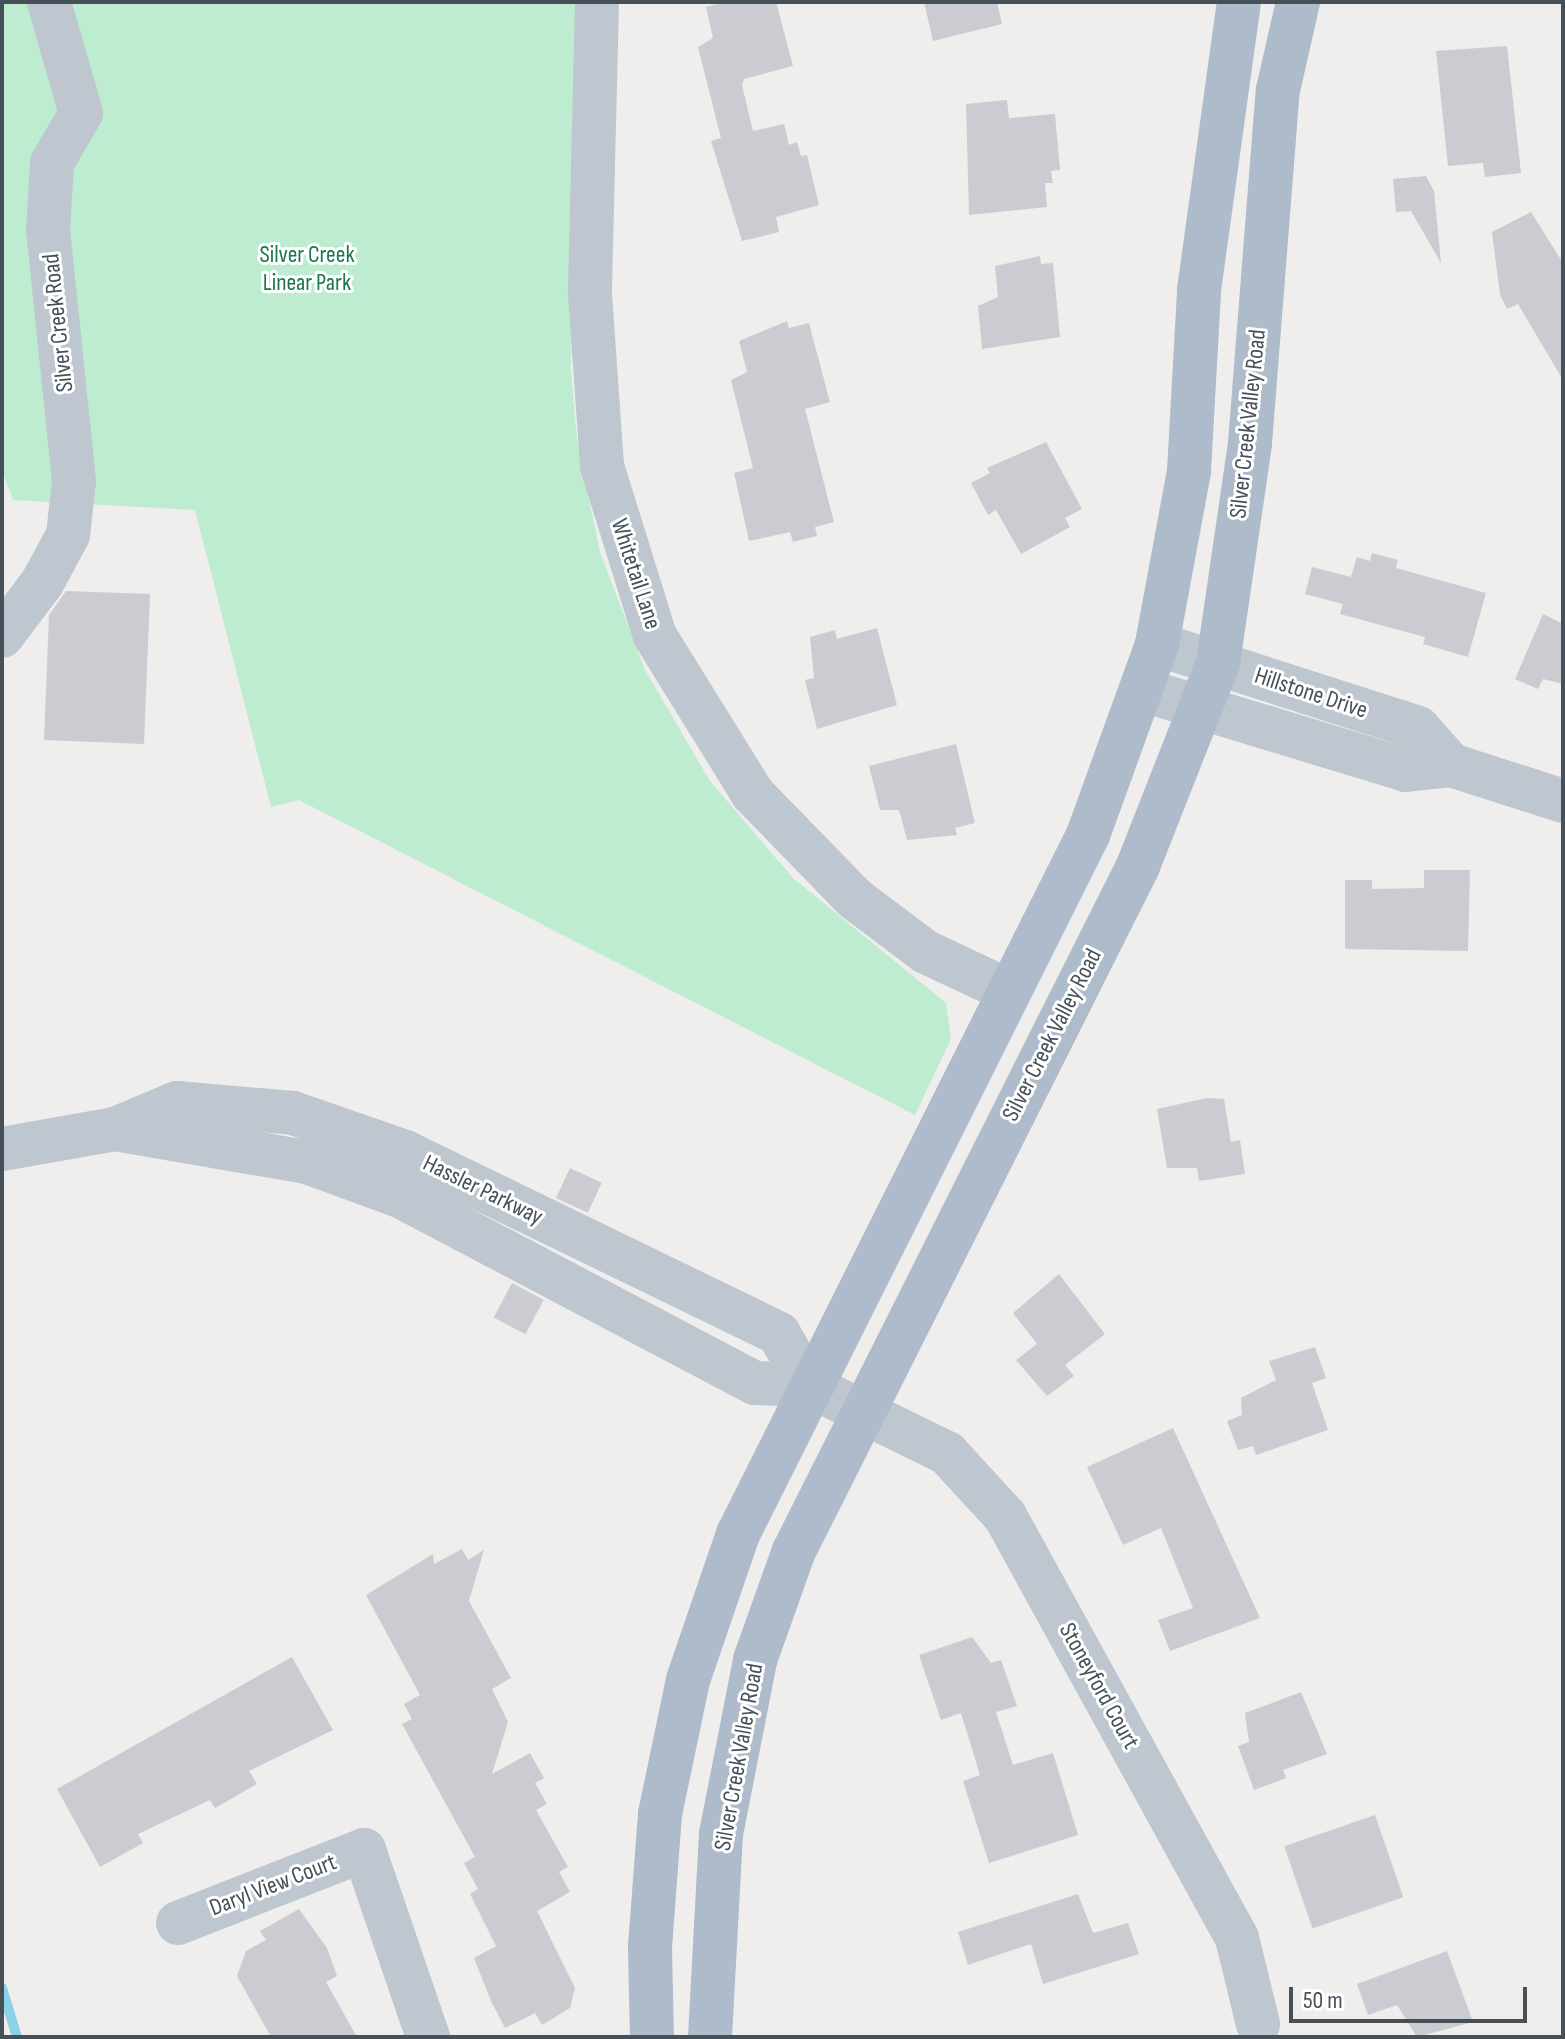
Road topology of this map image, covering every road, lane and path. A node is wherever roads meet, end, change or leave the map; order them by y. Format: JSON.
{"nodes":[{"id":1,"x":49,"y":2,"type":"edge"},
{"id":2,"x":597,"y":2,"type":"edge"},
{"id":3,"x":1239,"y":2,"type":"edge"},
{"id":4,"x":1298,"y":2,"type":"edge"},
{"id":5,"x":2,"y":636,"type":"edge"},
{"id":6,"x":1157,"y":644,"type":"junction"},
{"id":7,"x":1218,"y":663,"type":"junction"},
{"id":8,"x":1143,"y":690,"type":"junction"},
{"id":9,"x":1204,"y":708,"type":"junction"},
{"id":10,"x":1451,"y":765,"type":"junction"},
{"id":11,"x":1563,"y":801,"type":"edge"},
{"id":12,"x":1009,"y":991,"type":"junction"},
{"id":13,"x":2,"y":1149,"type":"edge"},
{"id":14,"x":808,"y":1385,"type":"junction"},
{"id":15,"x":861,"y":1411,"type":"junction"},
{"id":16,"x":178,"y":1923,"type":"dead end"},
{"id":17,"x":1258,"y":2024,"type":"dead end"},
{"id":18,"x":428,"y":2037,"type":"edge"},
{"id":19,"x":652,"y":2037,"type":"edge"},
{"id":20,"x":710,"y":2037,"type":"edge"}],
"edges":[{"from":1,"to":5,"type":"street","name":"Silver Creek Road"},
{"from":2,"to":12,"type":"street","name":"Whitetail Lane"},
{"from":3,"to":6,"type":"main road"},
{"from":4,"to":7,"type":"main road","name":"Silver Creek Valley Road"},
{"from":6,"to":7,"type":"street","name":"Hillstone Drive"},
{"from":6,"to":8,"type":"main road"},
{"from":7,"to":9,"type":"main road","name":"Silver Creek Valley Road"},
{"from":7,"to":10,"type":"street","name":"Hillstone Drive"},
{"from":8,"to":9,"type":"street","name":"Hillstone Drive"},
{"from":8,"to":12,"type":"main road"},
{"from":9,"to":10,"type":"street","name":"Hillstone Drive"},
{"from":9,"to":15,"type":"main road","name":"Silver Creek Valley Road"},
{"from":10,"to":11,"type":"street","name":"Hillstone Drive"},
{"from":12,"to":14,"type":"main road"},
{"from":13,"to":14,"type":"street","name":"Hassler Parkway"},
{"from":14,"to":15,"type":"street","name":"Hassler Parkway"},
{"from":14,"to":19,"type":"main road"},
{"from":15,"to":17,"type":"street","name":"Stoneyford Court"},
{"from":15,"to":20,"type":"main road","name":"Silver Creek Valley Road"},
{"from":16,"to":18,"type":"street","name":"Daryl View Court"}]}
